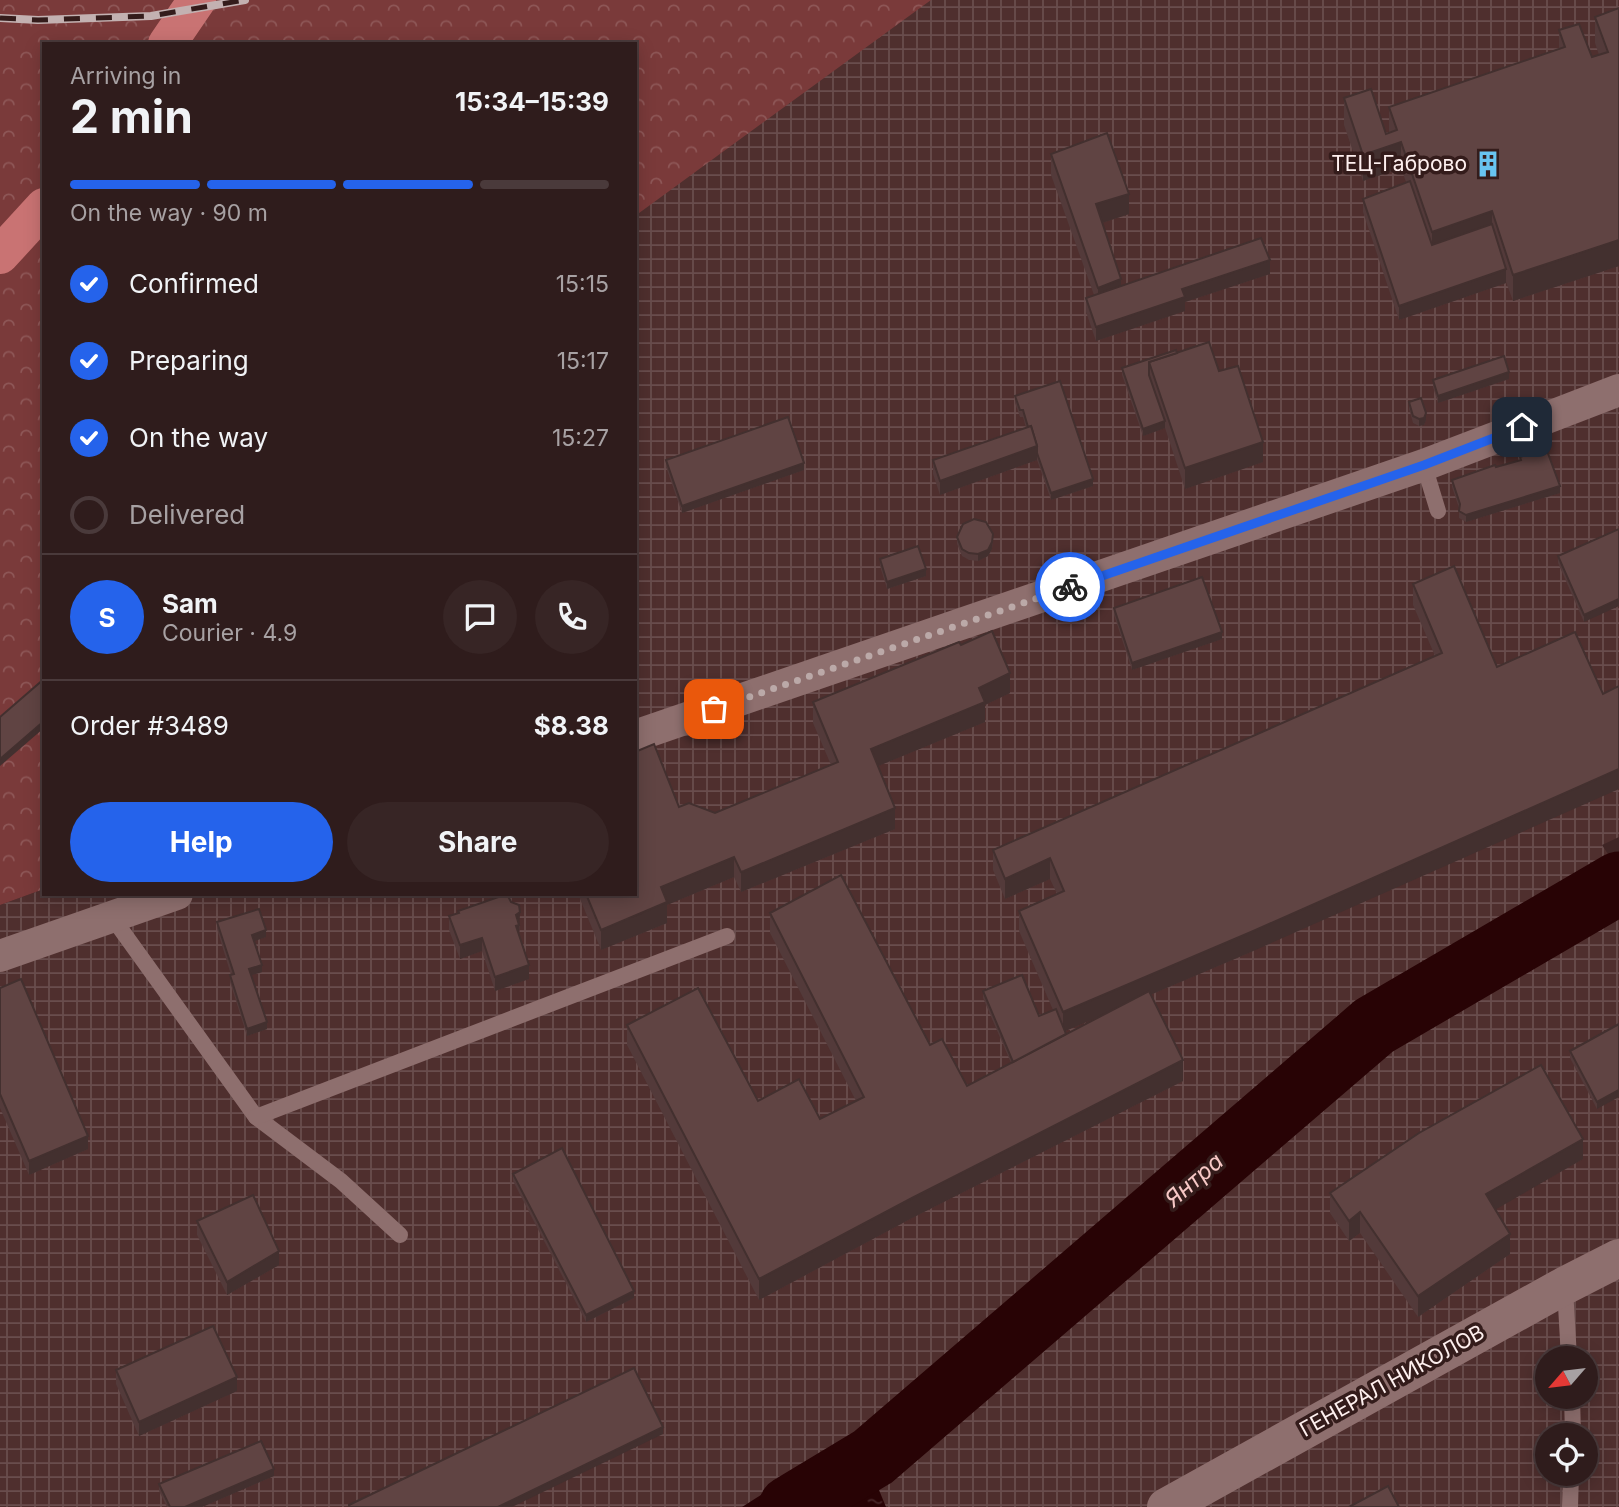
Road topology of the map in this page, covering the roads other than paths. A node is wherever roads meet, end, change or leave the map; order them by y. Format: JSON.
{"nodes":[{"id":1,"x":197,"y":0,"type":"edge"},
{"id":2,"x":168,"y":42,"type":"edge"},
{"id":3,"x":42,"y":209,"type":"edge"},
{"id":4,"x":0,"y":255,"type":"edge"},
{"id":5,"x":1619,"y":390,"type":"edge"},
{"id":6,"x":1424,"y":465,"type":"junction"},
{"id":7,"x":1438,"y":511,"type":"dead end"},
{"id":8,"x":637,"y":735,"type":"edge"},
{"id":9,"x":171,"y":896,"type":"edge"},
{"id":10,"x":112,"y":917,"type":"junction"},
{"id":11,"x":727,"y":936,"type":"dead end"},
{"id":12,"x":0,"y":956,"type":"edge"},
{"id":13,"x":256,"y":1118,"type":"junction"},
{"id":14,"x":400,"y":1235,"type":"dead end"},
{"id":15,"x":1619,"y":1258,"type":"edge"},
{"id":16,"x":1564,"y":1286,"type":"junction"},
{"id":17,"x":1568,"y":1346,"type":"edge"},
{"id":18,"x":1571,"y":1486,"type":"edge"},
{"id":19,"x":1166,"y":1507,"type":"edge"},
{"id":20,"x":1570,"y":1507,"type":"edge"}],
"edges":[{"from":1,"to":2,"type":"main road"},
{"from":3,"to":4,"type":"main road"},
{"from":5,"to":6,"type":"street"},
{"from":6,"to":7,"type":"lane"},
{"from":6,"to":8,"type":"street"},
{"from":9,"to":10,"type":"street"},
{"from":10,"to":12,"type":"street"},
{"from":10,"to":13,"type":"lane"},
{"from":11,"to":13,"type":"lane"},
{"from":13,"to":14,"type":"lane"},
{"from":15,"to":16,"type":"street","name":"ГЕНЕРАЛ НИКОЛОВ"},
{"from":16,"to":17,"type":"lane"},
{"from":16,"to":19,"type":"street","name":"ГЕНЕРАЛ НИКОЛОВ"},
{"from":18,"to":20,"type":"lane"}]}
